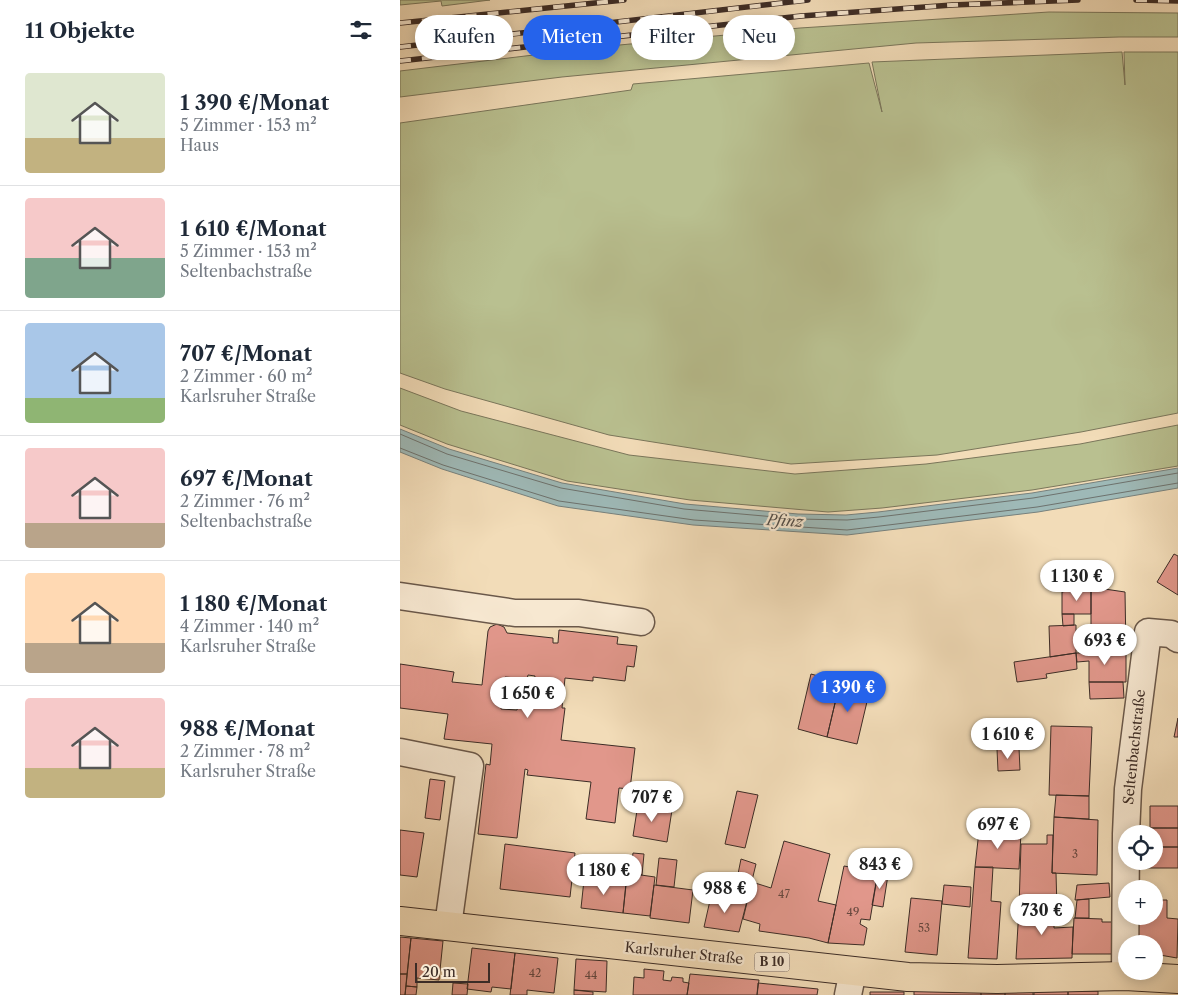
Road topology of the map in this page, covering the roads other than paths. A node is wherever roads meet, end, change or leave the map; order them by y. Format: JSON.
{"nodes":[{"id":1,"x":400,"y":596,"type":"edge"},
{"id":2,"x":641,"y":622,"type":"dead end"},
{"id":3,"x":1178,"y":639,"type":"edge"},
{"id":4,"x":400,"y":752,"type":"edge"},
{"id":5,"x":1126,"y":825,"type":"edge"},
{"id":6,"x":1129,"y":870,"type":"edge"},
{"id":7,"x":400,"y":921,"type":"edge"},
{"id":8,"x":448,"y":926,"type":"junction"},
{"id":9,"x":1178,"y":979,"type":"edge"},
{"id":10,"x":850,"y":983,"type":"edge"},
{"id":11,"x":1138,"y":983,"type":"edge"}],
"edges":[{"from":1,"to":2,"type":"street"},
{"from":3,"to":5,"type":"street","name":"Seltenbachstraße"},
{"from":4,"to":8,"type":"street"},
{"from":6,"to":11,"type":"street","name":"Seltenbachstraße"},
{"from":7,"to":8,"type":"main road","name":"Karlsruher Straße","number":"B 10"},
{"from":8,"to":10,"type":"main road","name":"Karlsruher Straße","number":"B 10"},
{"from":9,"to":11,"type":"main road","name":"Karlsruher Straße","number":"B 10"},
{"from":10,"to":11,"type":"main road","name":"Karlsruher Straße","number":"B 10"}]}
